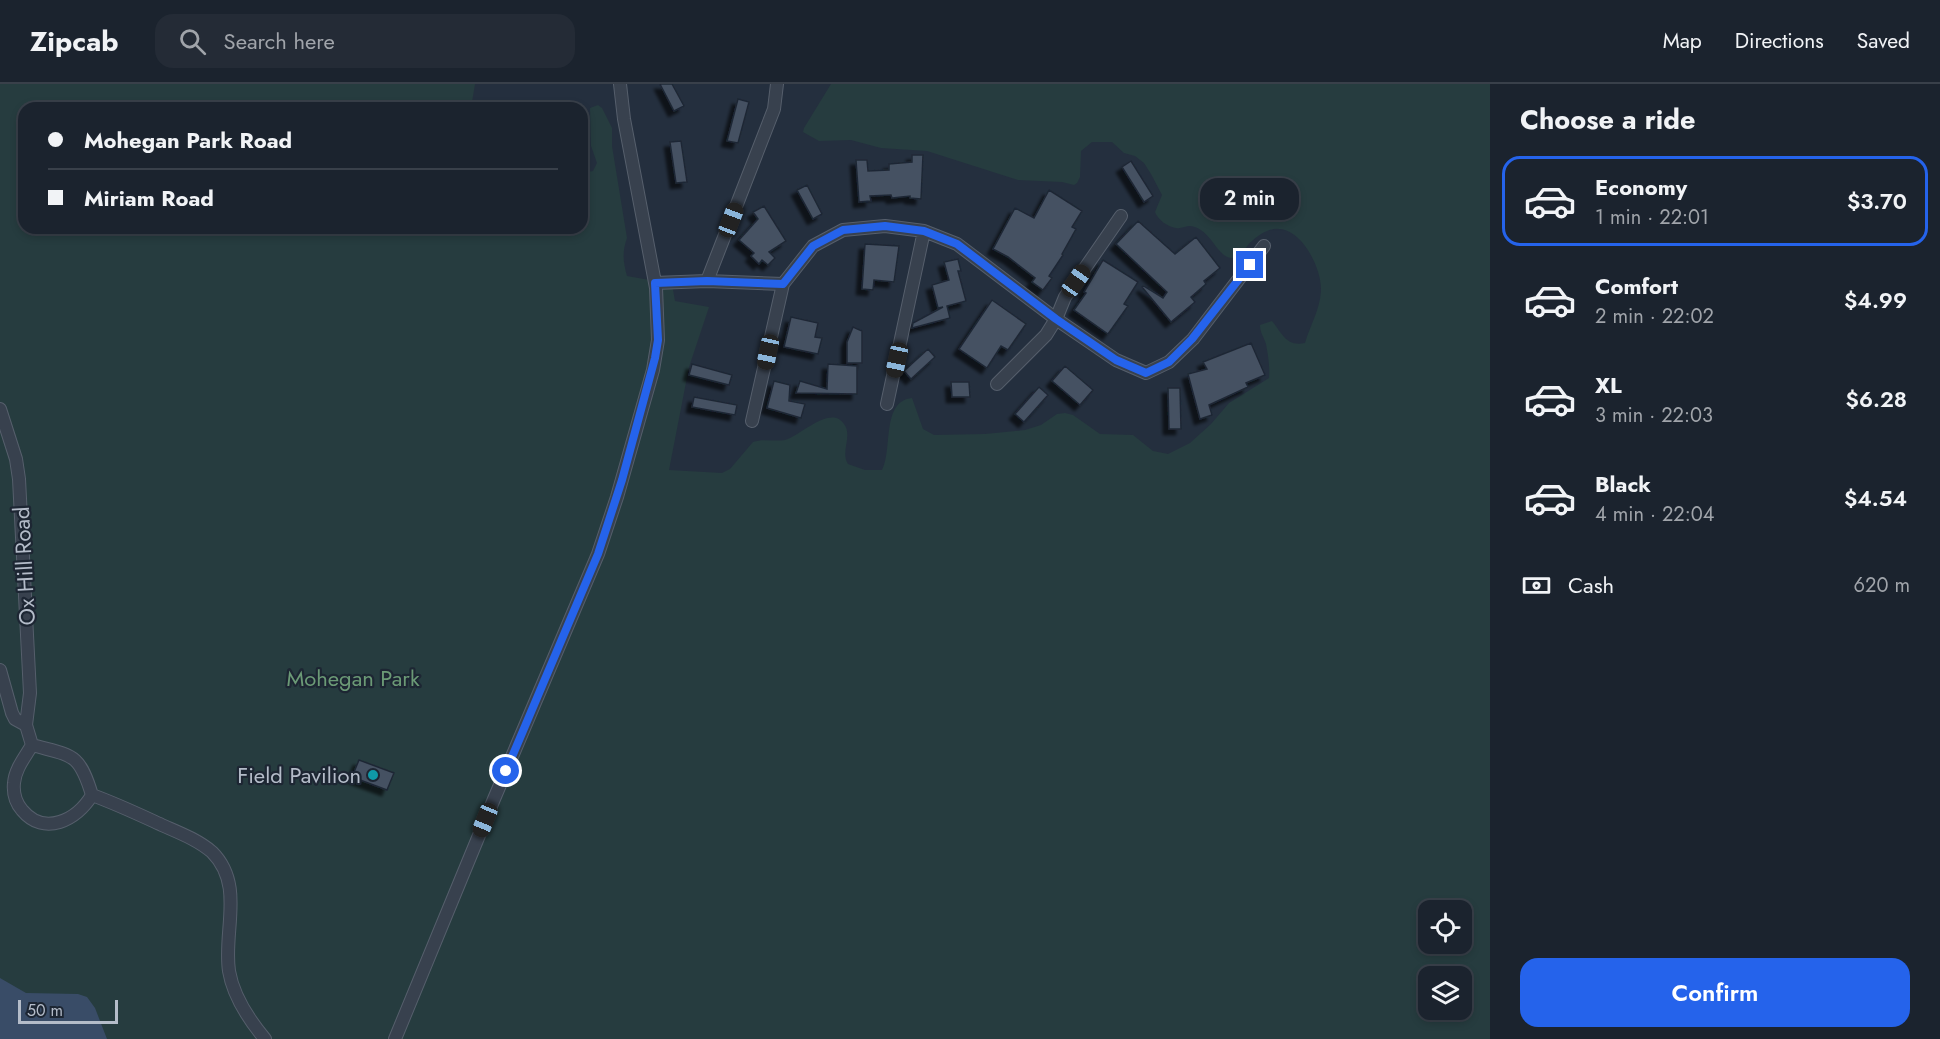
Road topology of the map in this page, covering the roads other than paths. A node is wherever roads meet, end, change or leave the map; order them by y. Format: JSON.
{"nodes":[{"id":1,"x":620,"y":84,"type":"edge"},
{"id":2,"x":777,"y":84,"type":"edge"},
{"id":3,"x":1121,"y":216,"type":"dead end"},
{"id":4,"x":924,"y":231,"type":"junction"},
{"id":5,"x":1264,"y":246,"type":"dead end"},
{"id":6,"x":707,"y":281,"type":"junction"},
{"id":7,"x":655,"y":283,"type":"junction"},
{"id":8,"x":783,"y":284,"type":"junction"},
{"id":9,"x":1056,"y":319,"type":"junction"},
{"id":10,"x":997,"y":384,"type":"dead end"},
{"id":11,"x":887,"y":404,"type":"dead end"},
{"id":12,"x":0,"y":409,"type":"edge"},
{"id":13,"x":752,"y":421,"type":"dead end"},
{"id":14,"x":0,"y":670,"type":"edge"},
{"id":15,"x":26,"y":725,"type":"junction"},
{"id":16,"x":32,"y":745,"type":"junction"},
{"id":17,"x":92,"y":795,"type":"junction"},
{"id":18,"x":265,"y":1039,"type":"edge"},
{"id":19,"x":395,"y":1039,"type":"edge"}],
"edges":[{"from":1,"to":7,"type":"street"},
{"from":2,"to":6,"type":"street"},
{"from":3,"to":9,"type":"street"},
{"from":4,"to":8,"type":"street"},
{"from":4,"to":9,"type":"street"},
{"from":4,"to":11,"type":"street"},
{"from":5,"to":9,"type":"street"},
{"from":6,"to":7,"type":"street"},
{"from":6,"to":8,"type":"street"},
{"from":7,"to":19,"type":"street"},
{"from":8,"to":13,"type":"street"},
{"from":9,"to":10,"type":"street"},
{"from":12,"to":15,"type":"street","name":"Ox Hill Road"},
{"from":14,"to":15,"type":"street"},
{"from":15,"to":16,"type":"street"},
{"from":16,"to":17,"type":"street"},
{"from":16,"to":17,"type":"street"},
{"from":17,"to":18,"type":"street"}]}
